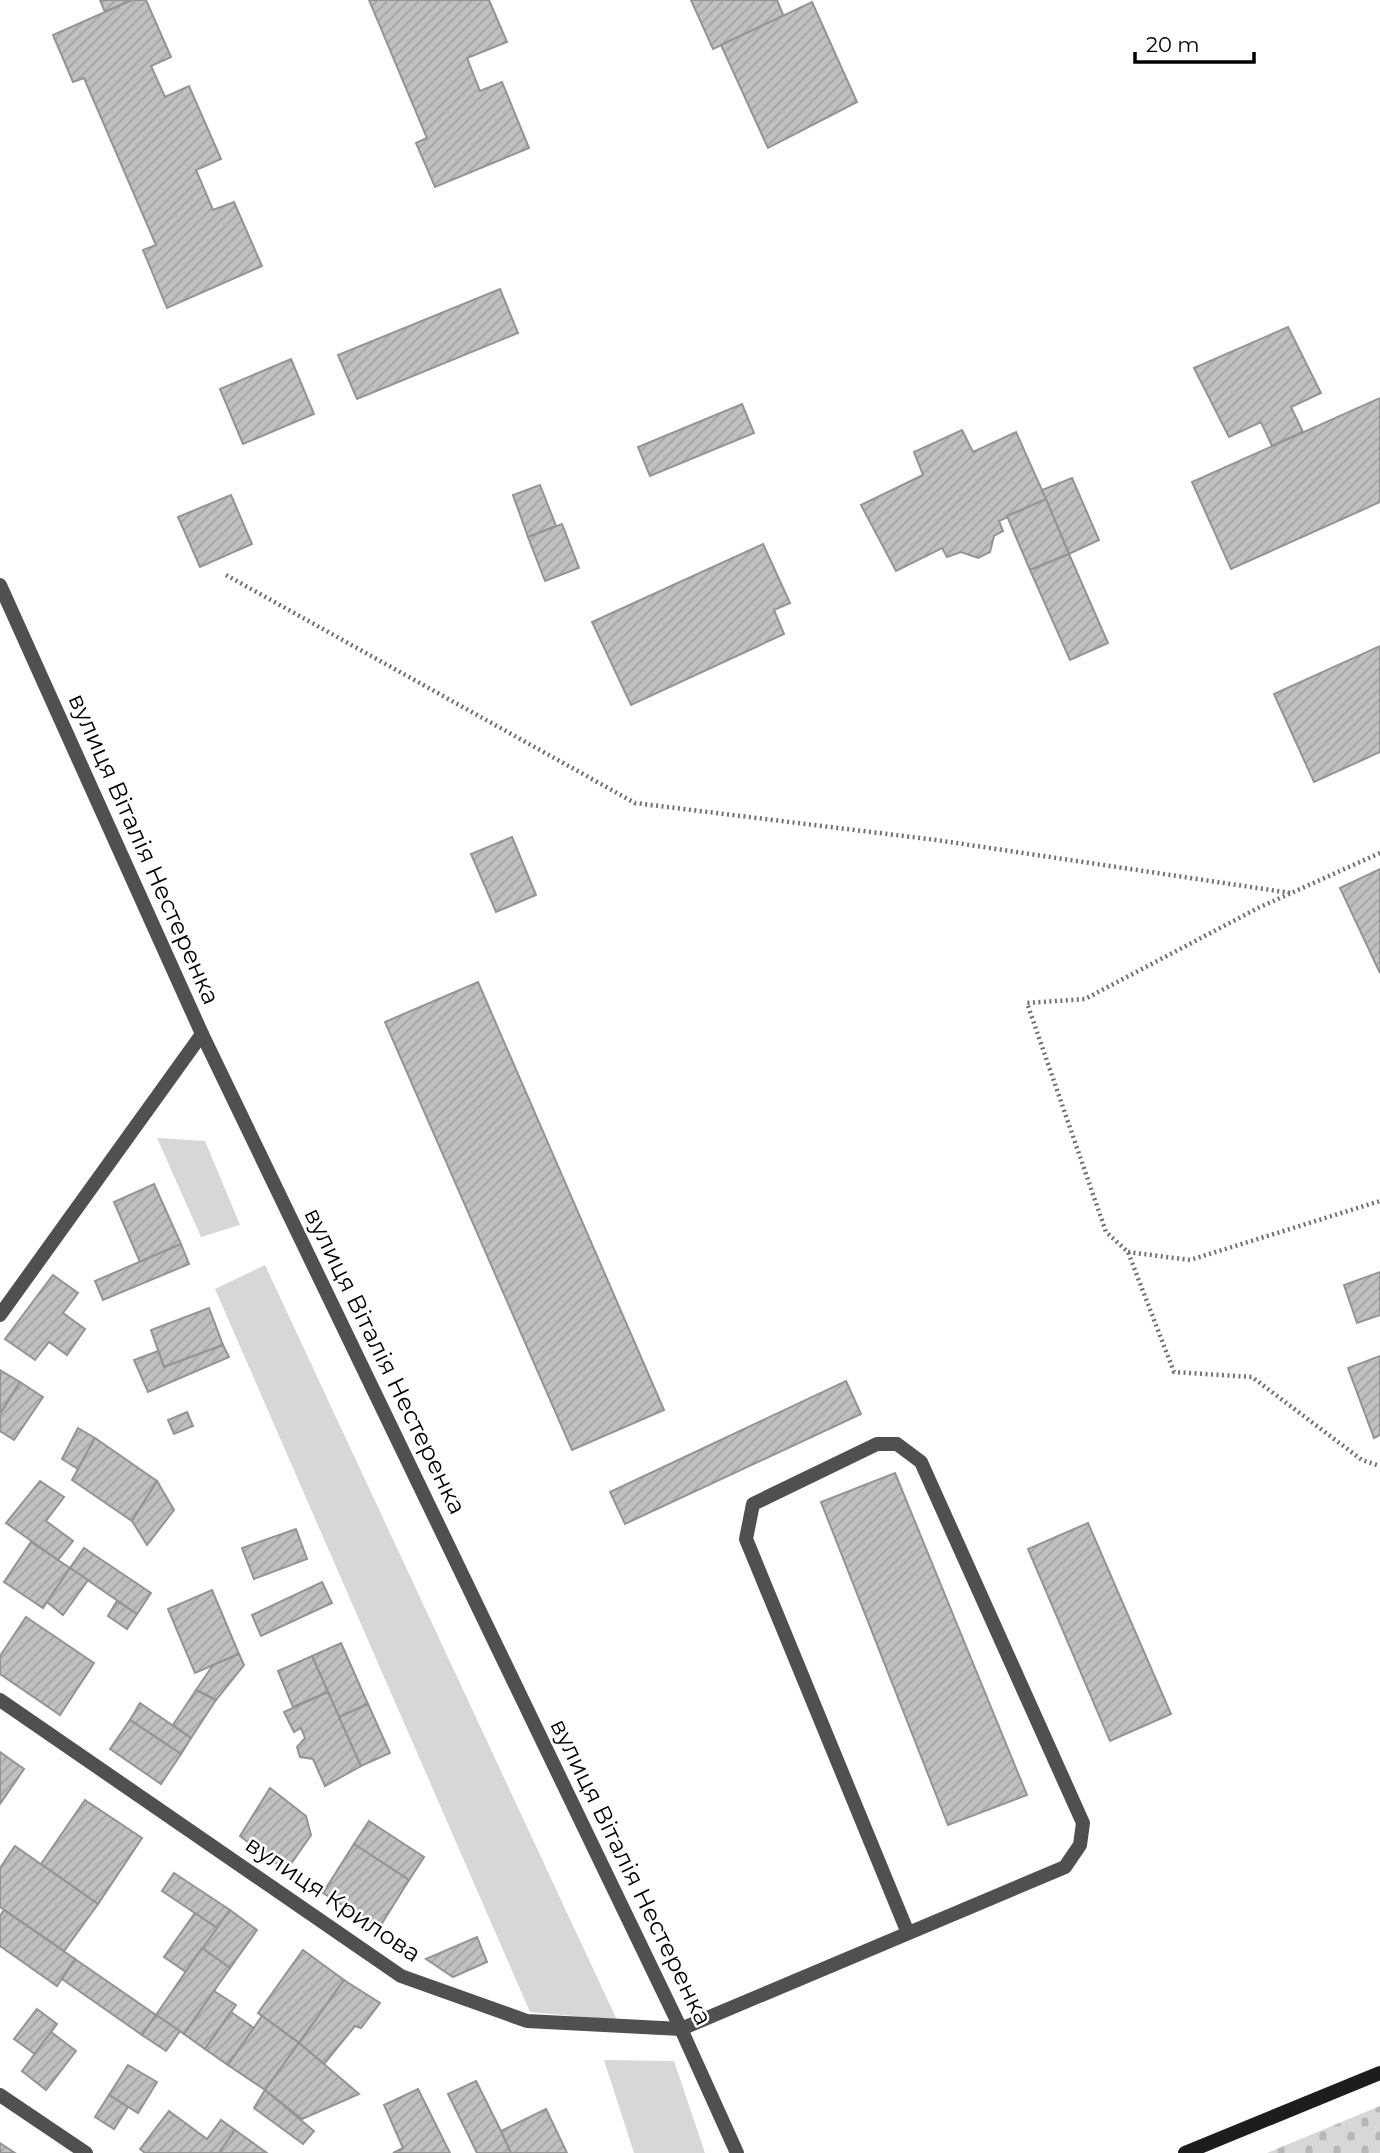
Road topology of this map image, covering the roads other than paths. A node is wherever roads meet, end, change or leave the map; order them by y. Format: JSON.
{"nodes":[{"id":1,"x":0,"y":585,"type":"edge"},
{"id":2,"x":202,"y":1034,"type":"junction"},
{"id":3,"x":0,"y":1315,"type":"edge"},
{"id":4,"x":0,"y":1700,"type":"edge"},
{"id":5,"x":908,"y":1933,"type":"junction"},
{"id":6,"x":681,"y":2029,"type":"junction"},
{"id":7,"x":1380,"y":2073,"type":"edge"},
{"id":8,"x":0,"y":2095,"type":"edge"},
{"id":9,"x":86,"y":2153,"type":"edge"},
{"id":10,"x":737,"y":2153,"type":"edge"},
{"id":11,"x":1185,"y":2153,"type":"edge"}],
"edges":[{"from":1,"to":2,"type":"street","name":"вулиця Віталія Нестеренка"},
{"from":2,"to":3,"type":"street"},
{"from":2,"to":6,"type":"street","name":"вулиця Віталія Нестеренка"},
{"from":4,"to":6,"type":"street","name":"вулиця Крилова"},
{"from":5,"to":5,"type":"street"},
{"from":5,"to":6,"type":"street"},
{"from":6,"to":10,"type":"street","name":"вулиця Віталія Нестеренка"},
{"from":7,"to":11,"type":"street"},
{"from":8,"to":9,"type":"street"}]}
